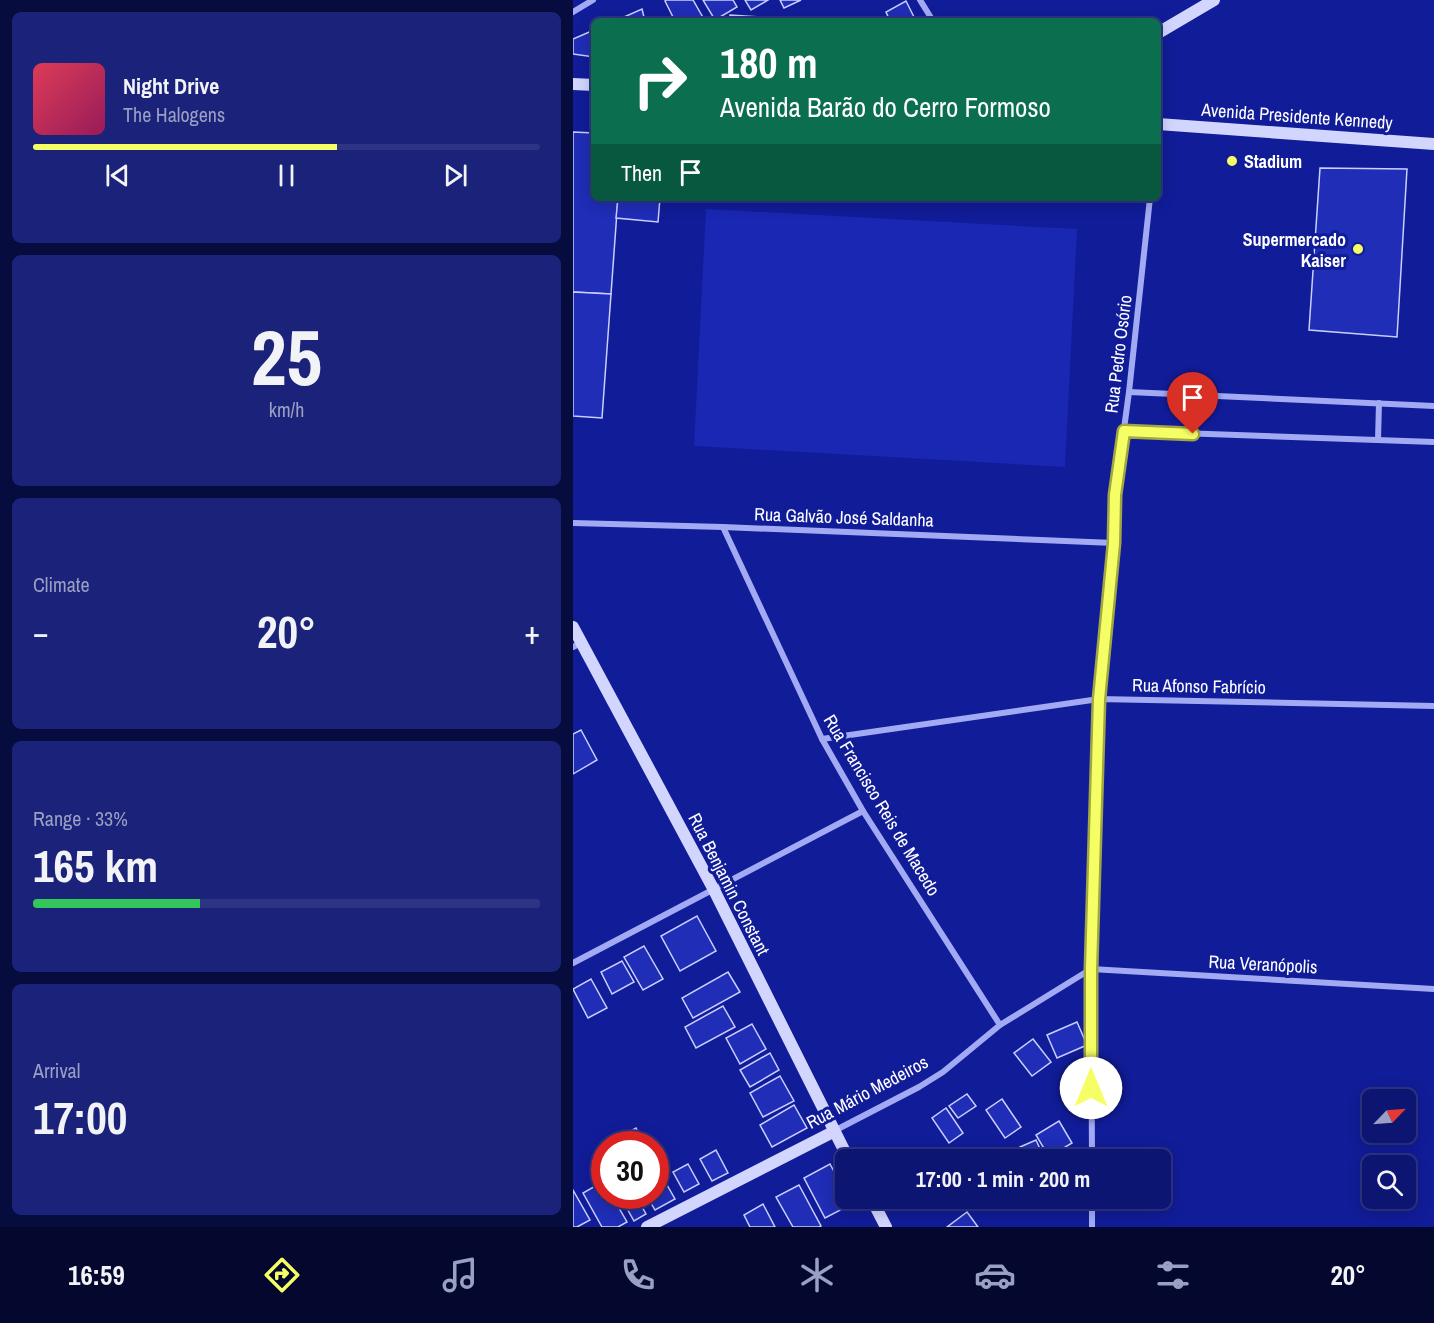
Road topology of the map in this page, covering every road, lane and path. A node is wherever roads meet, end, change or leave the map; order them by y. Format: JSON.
{"nodes":[{"id":1,"x":593,"y":0,"type":"edge"},
{"id":2,"x":920,"y":0,"type":"edge"},
{"id":3,"x":1214,"y":0,"type":"edge"},
{"id":4,"x":573,"y":12,"type":"edge"},
{"id":5,"x":931,"y":18,"type":"edge"},
{"id":6,"x":1161,"y":31,"type":"edge"},
{"id":7,"x":573,"y":84,"type":"edge"},
{"id":8,"x":591,"y":85,"type":"edge"},
{"id":9,"x":1161,"y":124,"type":"edge"},
{"id":10,"x":1434,"y":144,"type":"edge"},
{"id":11,"x":1150,"y":201,"type":"edge"},
{"id":12,"x":1129,"y":392,"type":"junction"},
{"id":13,"x":1379,"y":403,"type":"junction"},
{"id":14,"x":1434,"y":406,"type":"edge"},
{"id":15,"x":1124,"y":431,"type":"junction"},
{"id":16,"x":1378,"y":440,"type":"junction"},
{"id":17,"x":1434,"y":442,"type":"edge"},
{"id":18,"x":573,"y":523,"type":"edge"},
{"id":19,"x":723,"y":526,"type":"junction"},
{"id":20,"x":1114,"y":543,"type":"junction"},
{"id":21,"x":573,"y":627,"type":"edge"},
{"id":22,"x":577,"y":645,"type":"edge"},
{"id":23,"x":1099,"y":699,"type":"junction"},
{"id":24,"x":1434,"y":706,"type":"edge"},
{"id":25,"x":822,"y":739,"type":"junction"},
{"id":26,"x":863,"y":811,"type":"junction"},
{"id":27,"x":714,"y":890,"type":"junction"},
{"id":28,"x":573,"y":963,"type":"edge"},
{"id":29,"x":1091,"y":969,"type":"junction"},
{"id":30,"x":1434,"y":989,"type":"edge"},
{"id":31,"x":1000,"y":1024,"type":"junction"},
{"id":32,"x":833,"y":1132,"type":"junction"},
{"id":33,"x":843,"y":1149,"type":"edge"},
{"id":34,"x":1092,"y":1149,"type":"edge"},
{"id":35,"x":877,"y":1209,"type":"edge"},
{"id":36,"x":1092,"y":1209,"type":"edge"},
{"id":37,"x":647,"y":1227,"type":"edge"},
{"id":38,"x":886,"y":1227,"type":"edge"},
{"id":39,"x":1092,"y":1227,"type":"edge"}],
"edges":[{"from":1,"to":4,"type":"street"},
{"from":2,"to":5,"type":"street"},
{"from":3,"to":6,"type":"street"},
{"from":7,"to":8,"type":"street"},
{"from":9,"to":10,"type":"street","name":"Avenida Presidente Kennedy"},
{"from":11,"to":12,"type":"street","name":"Rua Pedro Osório"},
{"from":12,"to":13,"type":"street"},
{"from":12,"to":15,"type":"street","name":"Rua Pedro Osório"},
{"from":13,"to":14,"type":"street"},
{"from":13,"to":16,"type":"street"},
{"from":15,"to":16,"type":"street"},
{"from":15,"to":20,"type":"street","name":"Rua Pedro Osório"},
{"from":16,"to":17,"type":"street"},
{"from":18,"to":19,"type":"street","name":"Rua Galvão José Saldanha"},
{"from":19,"to":20,"type":"street","name":"Rua Galvão José Saldanha"},
{"from":19,"to":25,"type":"street","name":"Rua Francisco Reis de Macedo"},
{"from":20,"to":23,"type":"street","name":"Rua Pedro Osório"},
{"from":21,"to":22,"type":"street","name":"Rua Benjamin Constant"},
{"from":22,"to":27,"type":"street","name":"Rua Benjamin Constant"},
{"from":23,"to":24,"type":"street","name":"Rua Afonso Fabrício"},
{"from":23,"to":25,"type":"street","name":"Rua Afonso Fabrício"},
{"from":23,"to":29,"type":"street","name":"Rua Pedro Osório"},
{"from":25,"to":26,"type":"street","name":"Rua Francisco Reis de Macedo"},
{"from":26,"to":27,"type":"street"},
{"from":26,"to":31,"type":"street","name":"Rua Francisco Reis de Macedo"},
{"from":27,"to":28,"type":"street"},
{"from":27,"to":32,"type":"street","name":"Rua Benjamin Constant"},
{"from":29,"to":30,"type":"street","name":"Rua Veranópolis"},
{"from":29,"to":31,"type":"street","name":"Rua Mário Medeiros"},
{"from":29,"to":34,"type":"street","name":"Rua Pedro Osório"},
{"from":31,"to":32,"type":"street","name":"Rua Mário Medeiros"},
{"from":32,"to":33,"type":"street","name":"Rua Benjamin Constant"},
{"from":32,"to":37,"type":"street","name":"Rua Mário Medeiros"},
{"from":35,"to":38,"type":"street"},
{"from":36,"to":39,"type":"street"}]}
